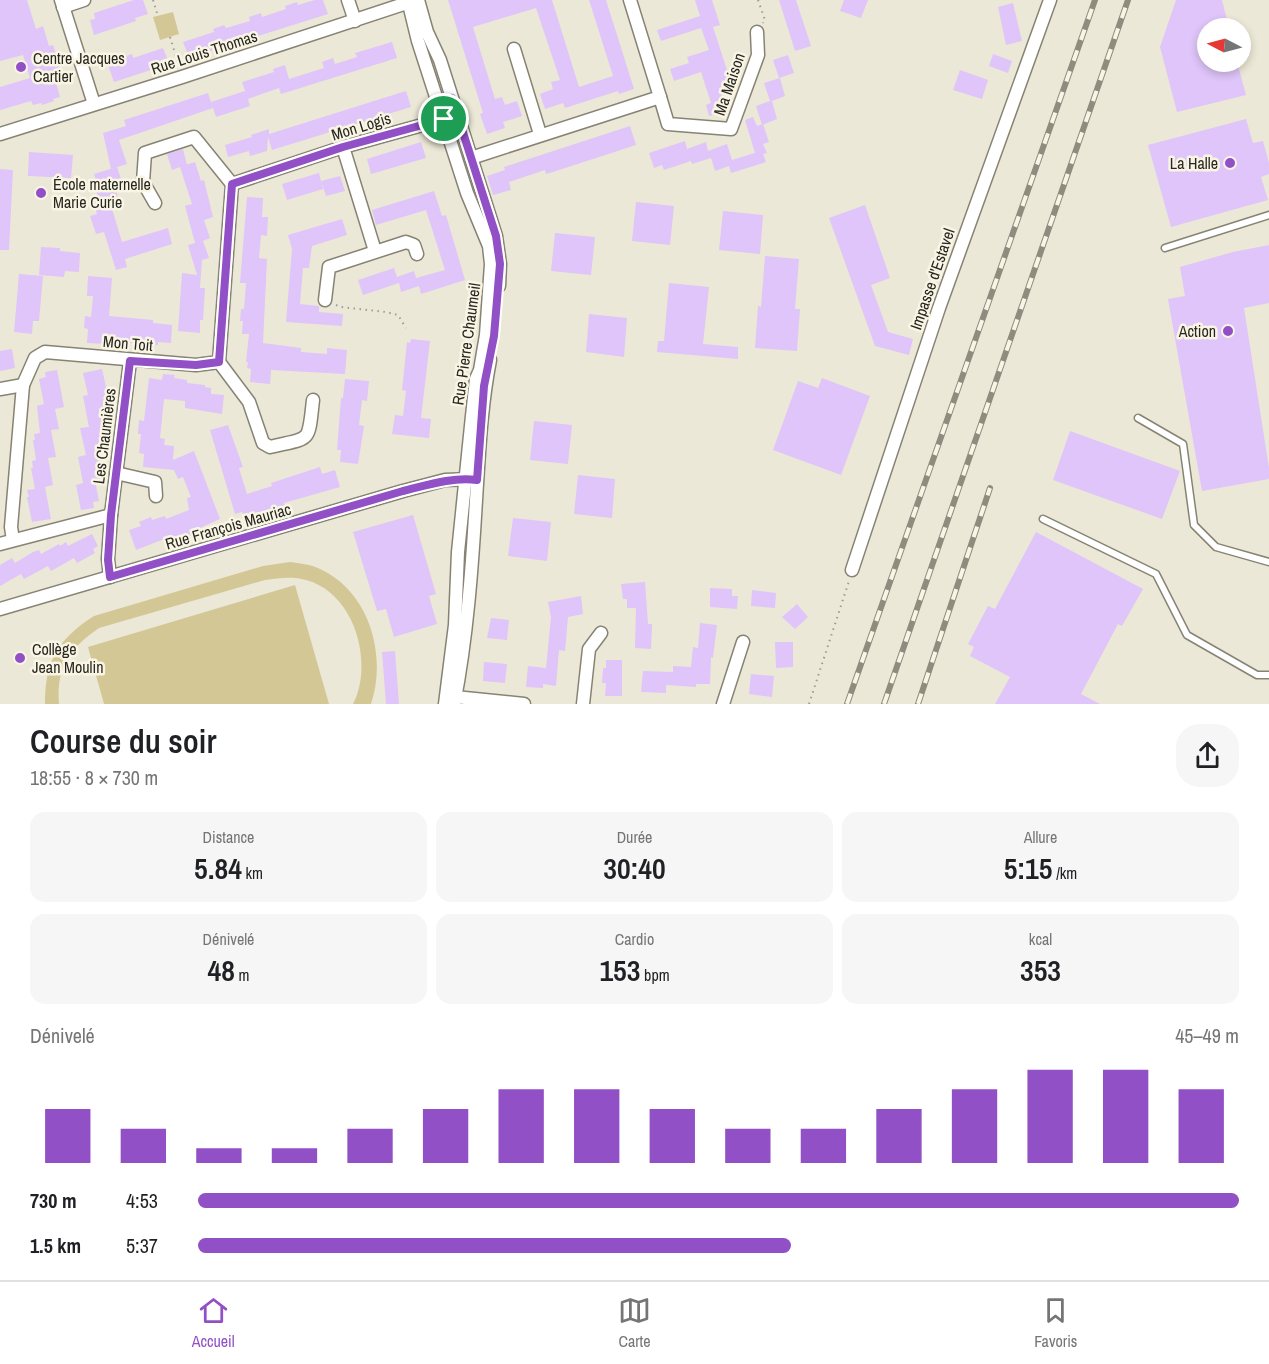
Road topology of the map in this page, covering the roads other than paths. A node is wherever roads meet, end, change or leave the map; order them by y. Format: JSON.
{"nodes":[{"id":1,"x":84,"y":0,"type":"edge"},
{"id":2,"x":348,"y":0,"type":"edge"},
{"id":3,"x":630,"y":0,"type":"edge"},
{"id":4,"x":1050,"y":0,"type":"edge"},
{"id":5,"x":413,"y":1,"type":"edge"},
{"id":6,"x":62,"y":4,"type":"edge"},
{"id":7,"x":355,"y":21,"type":"junction"},
{"id":8,"x":757,"y":32,"type":"road end"},
{"id":9,"x":514,"y":49,"type":"dead end"},
{"id":10,"x":660,"y":97,"type":"junction"},
{"id":11,"x":452,"y":98,"type":"junction"},
{"id":12,"x":94,"y":104,"type":"junction"},
{"id":13,"x":444,"y":119,"type":"junction"},
{"id":14,"x":0,"y":134,"type":"edge"},
{"id":15,"x":540,"y":134,"type":"junction"},
{"id":16,"x":343,"y":147,"type":"junction"},
{"id":17,"x":453,"y":148,"type":"junction"},
{"id":18,"x":471,"y":158,"type":"junction"},
{"id":19,"x":232,"y":184,"type":"junction"},
{"id":20,"x":155,"y":203,"type":"dead end"},
{"id":21,"x":1269,"y":215,"type":"edge"},
{"id":22,"x":1165,"y":248,"type":"dead end"},
{"id":23,"x":375,"y":251,"type":"junction"},
{"id":24,"x":417,"y":254,"type":"dead end"},
{"id":25,"x":325,"y":300,"type":"road end"},
{"id":26,"x":130,"y":361,"type":"junction"},
{"id":27,"x":219,"y":362,"type":"junction"},
{"id":28,"x":23,"y":385,"type":"junction"},
{"id":29,"x":0,"y":389,"type":"edge"},
{"id":30,"x":313,"y":400,"type":"dead end"},
{"id":31,"x":1138,"y":418,"type":"dead end"},
{"id":32,"x":116,"y":473,"type":"junction"},
{"id":33,"x":471,"y":479,"type":"junction"},
{"id":34,"x":156,"y":496,"type":"dead end"},
{"id":35,"x":111,"y":515,"type":"junction"},
{"id":36,"x":1043,"y":519,"type":"dead end"},
{"id":37,"x":13,"y":540,"type":"junction"},
{"id":38,"x":0,"y":544,"type":"edge"},
{"id":39,"x":1269,"y":562,"type":"edge"},
{"id":40,"x":852,"y":570,"type":"road end"},
{"id":41,"x":110,"y":577,"type":"junction"},
{"id":42,"x":0,"y":609,"type":"edge"},
{"id":43,"x":601,"y":633,"type":"dead end"},
{"id":44,"x":744,"y":642,"type":"dead end"},
{"id":45,"x":1269,"y":675,"type":"edge"},
{"id":46,"x":451,"y":702,"type":"edge"},
{"id":47,"x":524,"y":704,"type":"edge"},
{"id":48,"x":583,"y":704,"type":"edge"},
{"id":49,"x":723,"y":704,"type":"edge"}],
"edges":[{"from":1,"to":6,"type":"street"},
{"from":2,"to":7,"type":"street"},
{"from":3,"to":10,"type":"street","name":"Ma Maison"},
{"from":4,"to":40,"type":"street","name":"Impasse d'Estavel"},
{"from":5,"to":7,"type":"street","name":"Rue Louis Thomas"},
{"from":5,"to":11,"type":"street","name":"Rue Pierre Chaumeil"},
{"from":5,"to":13,"type":"street","name":"Rue Pierre Chaumeil"},
{"from":6,"to":12,"type":"street"},
{"from":7,"to":12,"type":"street","name":"Rue Louis Thomas"},
{"from":8,"to":10,"type":"street","name":"Ma Maison"},
{"from":9,"to":15,"type":"street"},
{"from":10,"to":15,"type":"street"},
{"from":11,"to":13,"type":"street"},
{"from":11,"to":18,"type":"street","name":"Rue Pierre Chaumeil"},
{"from":12,"to":14,"type":"street","name":"Rue Louis Thomas"},
{"from":13,"to":16,"type":"street","name":"Mon Logis"},
{"from":13,"to":17,"type":"street","name":"Rue Pierre Chaumeil"},
{"from":15,"to":18,"type":"street"},
{"from":16,"to":19,"type":"street","name":"Mon Logis"},
{"from":16,"to":23,"type":"street"},
{"from":17,"to":18,"type":"street"},
{"from":17,"to":33,"type":"street","name":"Rue Pierre Chaumeil"},
{"from":18,"to":33,"type":"street","name":"Rue Pierre Chaumeil"},
{"from":19,"to":20,"type":"street"},
{"from":19,"to":27,"type":"street"},
{"from":21,"to":22,"type":"lane"},
{"from":23,"to":24,"type":"street"},
{"from":23,"to":25,"type":"street"},
{"from":26,"to":27,"type":"street","name":"Mon Toit"},
{"from":26,"to":28,"type":"street","name":"Mon Toit"},
{"from":26,"to":32,"type":"street","name":"Les Chaumières"},
{"from":27,"to":30,"type":"street"},
{"from":28,"to":29,"type":"street"},
{"from":28,"to":37,"type":"street"},
{"from":31,"to":39,"type":"lane"},
{"from":32,"to":34,"type":"street"},
{"from":32,"to":35,"type":"street","name":"Les Chaumières"},
{"from":33,"to":41,"type":"street","name":"Rue François Mauriac"},
{"from":33,"to":46,"type":"street","name":"Rue Pierre Chaumeil"},
{"from":35,"to":37,"type":"street"},
{"from":35,"to":41,"type":"street","name":"Les Chaumières"},
{"from":36,"to":45,"type":"lane"},
{"from":37,"to":38,"type":"street"},
{"from":41,"to":42,"type":"street","name":"Rue François Mauriac"},
{"from":43,"to":48,"type":"street"},
{"from":44,"to":49,"type":"street"},
{"from":46,"to":47,"type":"street"}]}
